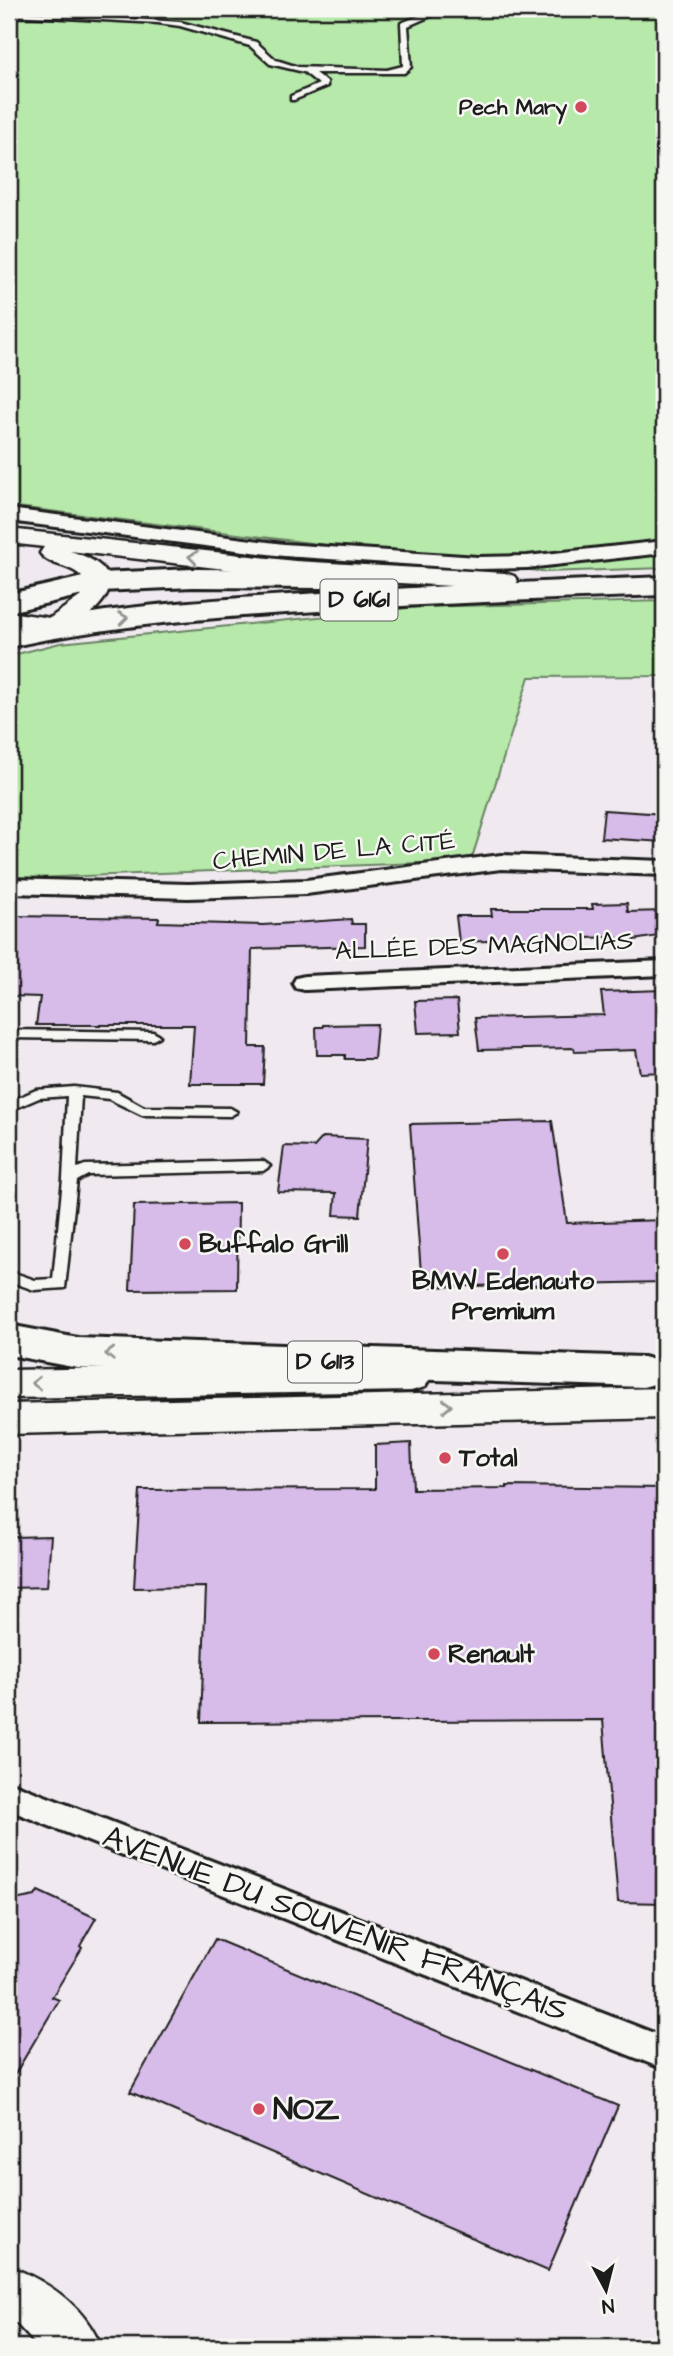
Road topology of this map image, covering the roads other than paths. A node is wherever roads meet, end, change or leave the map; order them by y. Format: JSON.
{"nodes":[{"id":1,"x":443,"y":9,"type":"edge"},
{"id":2,"x":9,"y":13,"type":"edge"},
{"id":3,"x":304,"y":68,"type":"junction"},
{"id":4,"x":294,"y":98,"type":"dead end"},
{"id":5,"x":9,"y":515,"type":"edge"},
{"id":6,"x":9,"y":536,"type":"edge"},
{"id":7,"x":9,"y":544,"type":"edge"},
{"id":8,"x":664,"y":547,"type":"edge"},
{"id":9,"x":505,"y":581,"type":"junction"},
{"id":10,"x":100,"y":582,"type":"junction"},
{"id":11,"x":664,"y":584,"type":"edge"},
{"id":12,"x":9,"y":603,"type":"edge"},
{"id":13,"x":9,"y":620,"type":"edge"},
{"id":14,"x":55,"y":626,"type":"junction"},
{"id":15,"x":9,"y":638,"type":"edge"},
{"id":16,"x":664,"y":869,"type":"edge"},
{"id":17,"x":9,"y":886,"type":"edge"},
{"id":18,"x":664,"y":968,"type":"edge"},
{"id":19,"x":305,"y":983,"type":"dead end"},
{"id":20,"x":9,"y":1034,"type":"edge"},
{"id":21,"x":153,"y":1036,"type":"dead end"},
{"id":22,"x":74,"y":1091,"type":"junction"},
{"id":23,"x":9,"y":1107,"type":"edge"},
{"id":24,"x":230,"y":1112,"type":"dead end"},
{"id":25,"x":263,"y":1166,"type":"dead end"},
{"id":26,"x":70,"y":1178,"type":"junction"},
{"id":27,"x":9,"y":1276,"type":"edge"},
{"id":28,"x":9,"y":1340,"type":"edge"},
{"id":29,"x":657,"y":1382,"type":"edge"},
{"id":30,"x":9,"y":1384,"type":"edge"},
{"id":31,"x":379,"y":1408,"type":"junction"},
{"id":32,"x":9,"y":1419,"type":"edge"},
{"id":33,"x":9,"y":1436,"type":"edge"},
{"id":34,"x":9,"y":1796,"type":"edge"},
{"id":35,"x":663,"y":2054,"type":"edge"},
{"id":36,"x":9,"y":2292,"type":"edge"},
{"id":37,"x":74,"y":2347,"type":"edge"}],
"edges":[{"from":1,"to":3,"type":"lane"},
{"from":2,"to":3,"type":"lane"},
{"from":3,"to":4,"type":"lane"},
{"from":5,"to":8,"type":"street"},
{"from":9,"to":6,"type":"street","one_way":true},
{"from":7,"to":10,"type":"street"},
{"from":9,"to":10,"type":"main road","number":"D 6161"},
{"from":9,"to":11,"type":"main road","number":"D 6161"},
{"from":10,"to":12,"type":"main road","number":"D 6161"},
{"from":10,"to":14,"type":"street"},
{"from":14,"to":11,"type":"main road","number":"D 6161","one_way":true},
{"from":13,"to":14,"type":"street"},
{"from":14,"to":15,"type":"main road","number":"D 6161"},
{"from":16,"to":17,"type":"street","name":"CHEMIN DE LA CITÉ"},
{"from":18,"to":19,"type":"street","name":"ALLÉE DES MAGNOLIAS"},
{"from":20,"to":21,"type":"lane"},
{"from":22,"to":23,"type":"lane"},
{"from":22,"to":24,"type":"lane"},
{"from":22,"to":26,"type":"lane"},
{"from":25,"to":26,"type":"lane"},
{"from":26,"to":27,"type":"lane"},
{"from":29,"to":28,"type":"main road","number":"D 6113","one_way":true},
{"from":29,"to":30,"type":"main road","number":"D 6113","one_way":true},
{"from":31,"to":29,"type":"main road","number":"D 6113","one_way":true},
{"from":31,"to":32,"type":"main road","number":"D 6113"},
{"from":31,"to":33,"type":"main road"},
{"from":34,"to":35,"type":"street","name":"AVENUE DU SOUVENIR FRANÇAIS"},
{"from":36,"to":37,"type":"main road"}]}
